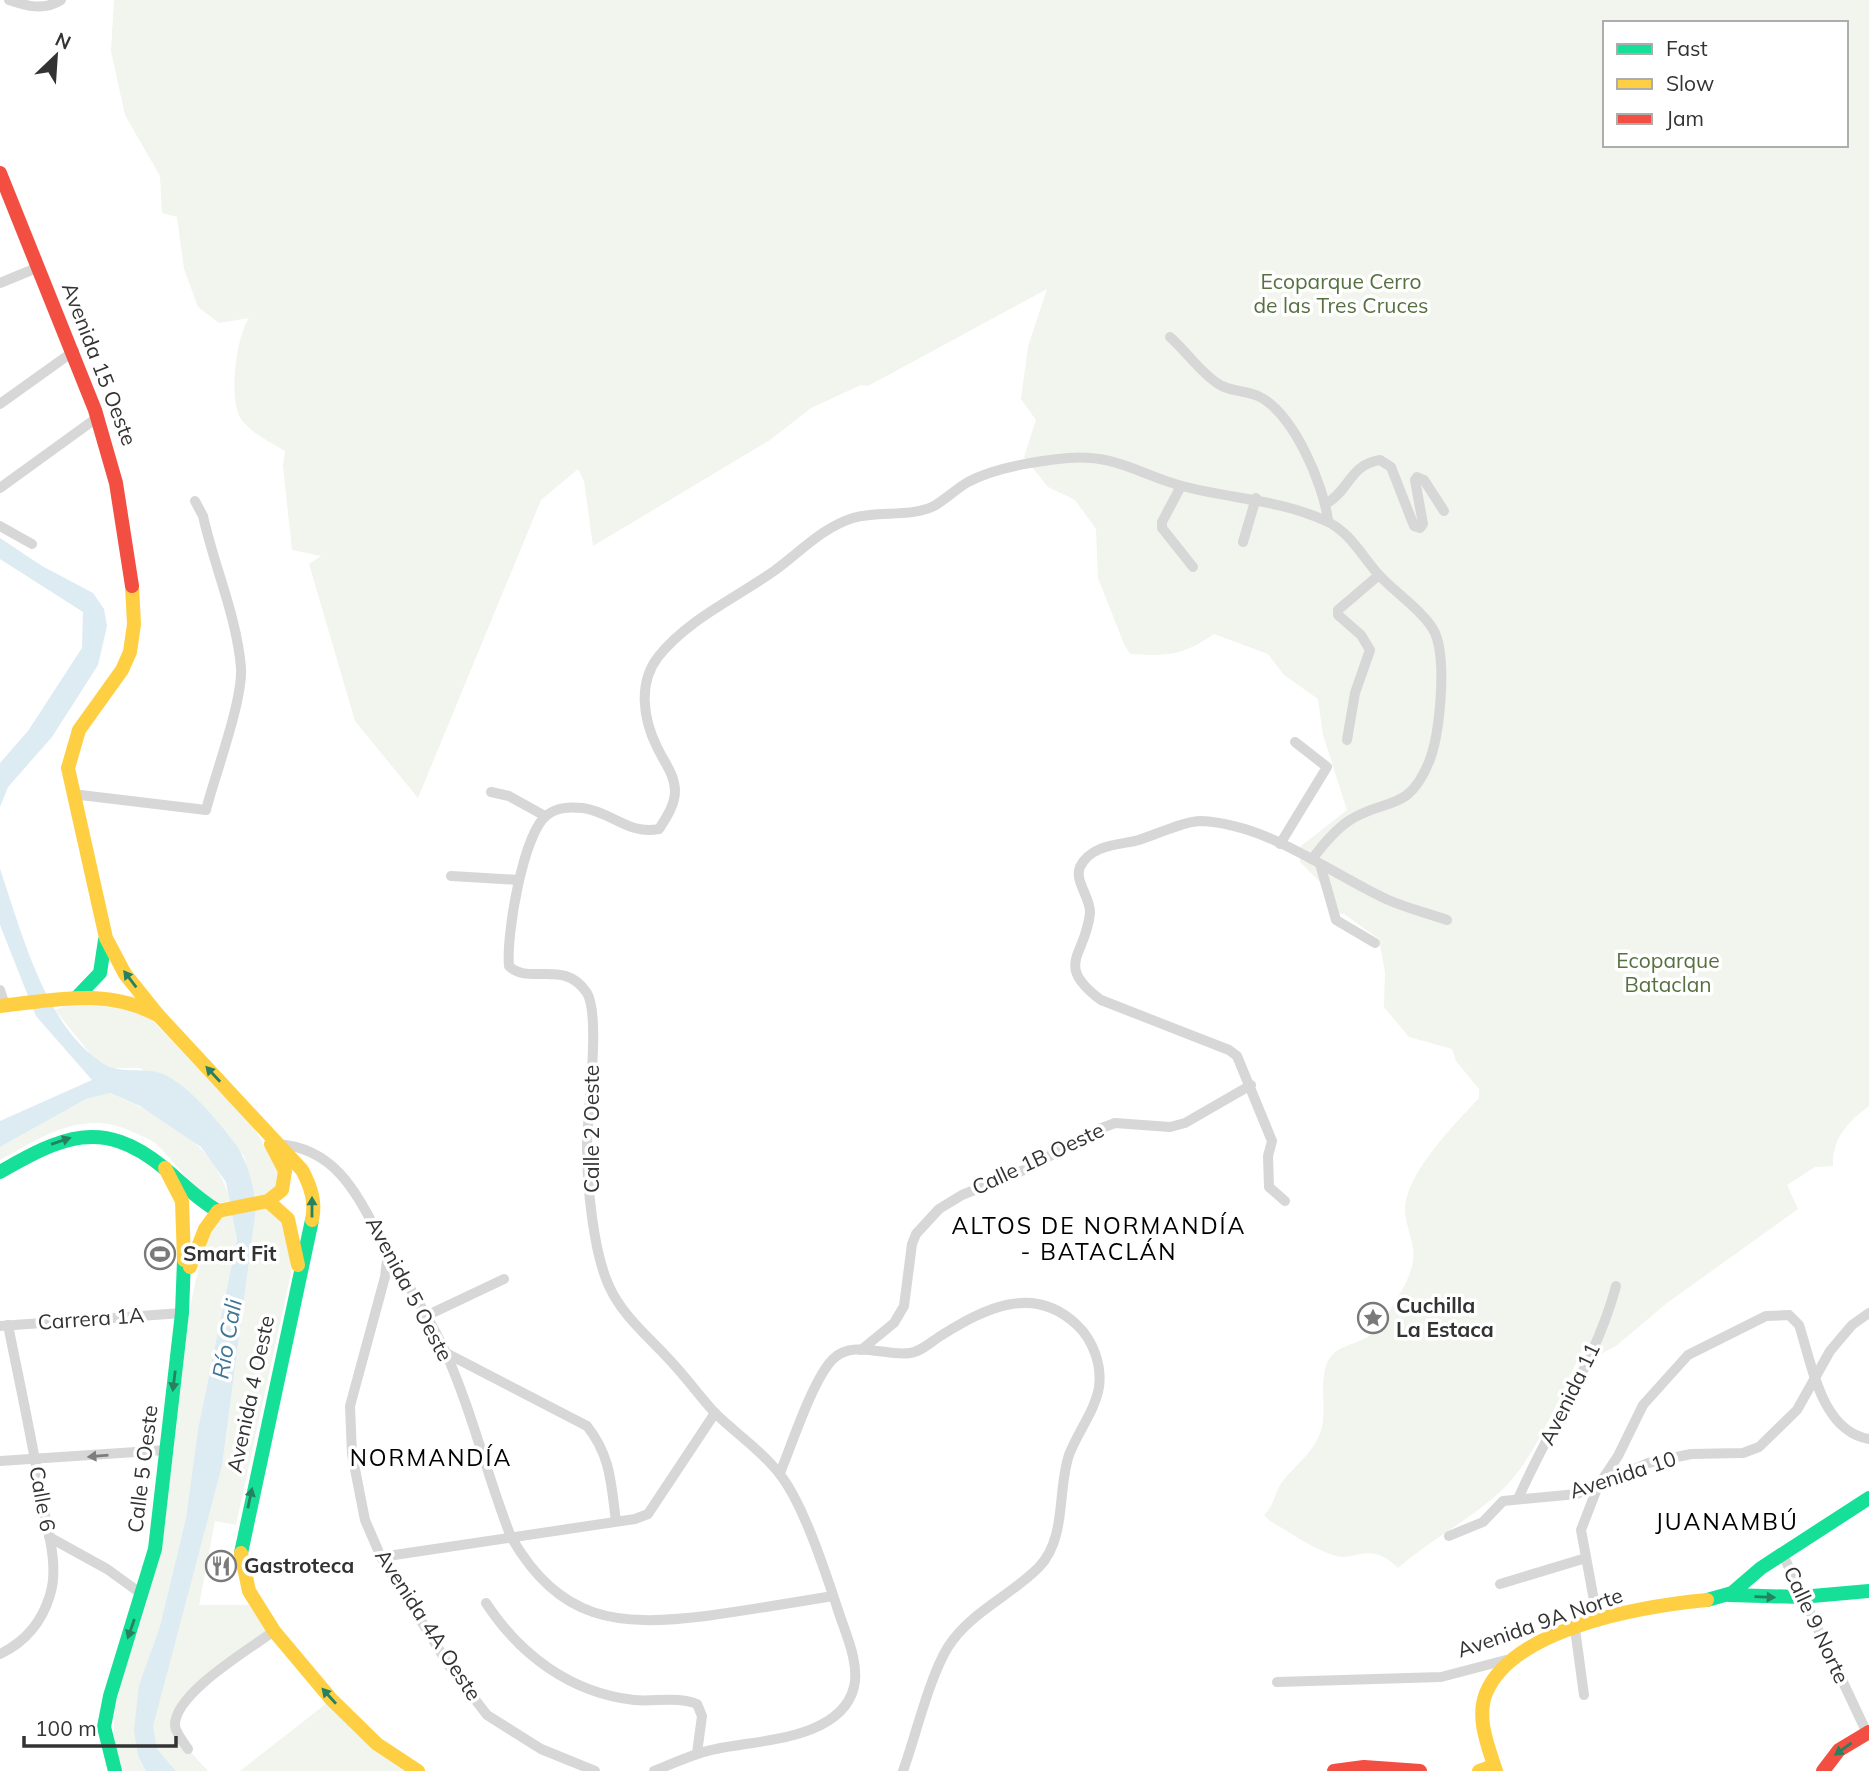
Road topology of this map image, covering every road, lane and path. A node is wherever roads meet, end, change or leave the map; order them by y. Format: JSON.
{"nodes":[{"id":1,"x":9,"y":0,"type":"edge"},
{"id":2,"x":61,"y":0,"type":"edge"},
{"id":3,"x":0,"y":173,"type":"edge"},
{"id":4,"x":39,"y":267,"type":"junction"},
{"id":5,"x":0,"y":283,"type":"edge"},
{"id":6,"x":1170,"y":337,"type":"dead end"},
{"id":7,"x":74,"y":351,"type":"junction"},
{"id":8,"x":0,"y":404,"type":"edge"},
{"id":9,"x":99,"y":417,"type":"junction"},
{"id":10,"x":1181,"y":486,"type":"junction"},
{"id":11,"x":0,"y":488,"type":"edge"},
{"id":12,"x":1256,"y":498,"type":"junction"},
{"id":13,"x":195,"y":501,"type":"dead end"},
{"id":14,"x":1326,"y":504,"type":"junction"},
{"id":15,"x":1444,"y":511,"type":"dead end"},
{"id":16,"x":1328,"y":521,"type":"junction"},
{"id":17,"x":0,"y":526,"type":"edge"},
{"id":18,"x":1243,"y":542,"type":"dead end"},
{"id":19,"x":32,"y":544,"type":"dead end"},
{"id":20,"x":1193,"y":567,"type":"dead end"},
{"id":21,"x":1379,"y":575,"type":"junction"},
{"id":22,"x":131,"y":578,"type":"joint"},
{"id":23,"x":1347,"y":740,"type":"dead end"},
{"id":24,"x":1295,"y":743,"type":"dead end"},
{"id":25,"x":491,"y":792,"type":"dead end"},
{"id":26,"x":72,"y":794,"type":"junction"},
{"id":27,"x":545,"y":816,"type":"junction"},
{"id":28,"x":1280,"y":844,"type":"junction"},
{"id":29,"x":1316,"y":862,"type":"junction"},
{"id":30,"x":451,"y":876,"type":"dead end"},
{"id":31,"x":519,"y":880,"type":"junction"},
{"id":32,"x":1447,"y":920,"type":"dead end"},
{"id":33,"x":106,"y":938,"type":"junction"},
{"id":34,"x":1375,"y":943,"type":"dead end"},
{"id":35,"x":0,"y":990,"type":"edge"},
{"id":36,"x":72,"y":998,"type":"junction"},
{"id":37,"x":8,"y":1005,"type":"edge"},
{"id":38,"x":159,"y":1016,"type":"junction"},
{"id":39,"x":1251,"y":1085,"type":"junction"},
{"id":40,"x":259,"y":1124,"type":"junction"},
{"id":41,"x":278,"y":1144,"type":"junction"},
{"id":42,"x":165,"y":1168,"type":"junction"},
{"id":43,"x":0,"y":1172,"type":"edge"},
{"id":44,"x":265,"y":1201,"type":"junction"},
{"id":45,"x":1285,"y":1201,"type":"dead end"},
{"id":46,"x":222,"y":1210,"type":"junction"},
{"id":47,"x":388,"y":1252,"type":"junction"},
{"id":48,"x":299,"y":1273,"type":"junction"},
{"id":49,"x":504,"y":1279,"type":"dead end"},
{"id":50,"x":1616,"y":1286,"type":"dead end"},
{"id":51,"x":182,"y":1313,"type":"junction"},
{"id":52,"x":1869,"y":1313,"type":"edge"},
{"id":53,"x":428,"y":1315,"type":"junction"},
{"id":54,"x":4,"y":1325,"type":"edge"},
{"id":55,"x":861,"y":1350,"type":"junction"},
{"id":56,"x":446,"y":1353,"type":"junction"},
{"id":57,"x":1816,"y":1377,"type":"junction"},
{"id":58,"x":715,"y":1413,"type":"junction"},
{"id":59,"x":1869,"y":1439,"type":"edge"},
{"id":60,"x":166,"y":1450,"type":"junction"},
{"id":61,"x":0,"y":1461,"type":"edge"},
{"id":62,"x":36,"y":1461,"type":"junction"},
{"id":63,"x":780,"y":1473,"type":"junction"},
{"id":64,"x":1598,"y":1486,"type":"junction"},
{"id":65,"x":1869,"y":1498,"type":"edge"},
{"id":66,"x":1518,"y":1499,"type":"junction"},
{"id":67,"x":616,"y":1521,"type":"junction"},
{"id":68,"x":1450,"y":1536,"type":"dead end"},
{"id":69,"x":49,"y":1537,"type":"junction"},
{"id":70,"x":511,"y":1537,"type":"junction"},
{"id":71,"x":1783,"y":1555,"type":"junction"},
{"id":72,"x":381,"y":1557,"type":"junction"},
{"id":73,"x":1586,"y":1558,"type":"junction"},
{"id":74,"x":1500,"y":1584,"type":"dead end"},
{"id":75,"x":1869,"y":1591,"type":"edge"},
{"id":76,"x":143,"y":1595,"type":"junction"},
{"id":77,"x":1729,"y":1595,"type":"junction"},
{"id":78,"x":833,"y":1596,"type":"junction"},
{"id":79,"x":1801,"y":1597,"type":"junction"},
{"id":80,"x":486,"y":1603,"type":"dead end"},
{"id":81,"x":1598,"y":1622,"type":"junction"},
{"id":82,"x":1575,"y":1629,"type":"junction"},
{"id":83,"x":274,"y":1631,"type":"junction"},
{"id":84,"x":0,"y":1654,"type":"edge"},
{"id":85,"x":1506,"y":1661,"type":"junction"},
{"id":86,"x":1277,"y":1682,"type":"dead end"},
{"id":87,"x":1584,"y":1695,"type":"dead end"},
{"id":88,"x":1868,"y":1733,"type":"edge"},
{"id":89,"x":188,"y":1749,"type":"dead end"},
{"id":90,"x":697,"y":1754,"type":"junction"},
{"id":91,"x":1489,"y":1769,"type":"edge"},
{"id":92,"x":114,"y":1771,"type":"edge"},
{"id":93,"x":418,"y":1771,"type":"edge"},
{"id":94,"x":594,"y":1771,"type":"edge"},
{"id":95,"x":654,"y":1771,"type":"edge"},
{"id":96,"x":903,"y":1771,"type":"edge"},
{"id":97,"x":1334,"y":1771,"type":"edge"},
{"id":98,"x":1420,"y":1771,"type":"edge"},
{"id":99,"x":1823,"y":1771,"type":"edge"}],
"edges":[{"from":1,"to":2,"type":"street"},
{"from":3,"to":4,"type":"main road","name":"Avenida 15 Oeste"},
{"from":4,"to":5,"type":"street"},
{"from":4,"to":7,"type":"main road","name":"Avenida 15 Oeste"},
{"from":6,"to":14,"type":"street"},
{"from":7,"to":8,"type":"street"},
{"from":7,"to":9,"type":"main road","name":"Avenida 15 Oeste"},
{"from":9,"to":11,"type":"street"},
{"from":9,"to":22,"type":"main road","name":"Avenida 15 Oeste"},
{"from":10,"to":12,"type":"street"},
{"from":10,"to":20,"type":"street"},
{"from":10,"to":27,"type":"street"},
{"from":12,"to":16,"type":"street"},
{"from":12,"to":18,"type":"street"},
{"from":13,"to":26,"type":"street"},
{"from":14,"to":15,"type":"street"},
{"from":14,"to":16,"type":"street"},
{"from":16,"to":21,"type":"street"},
{"from":17,"to":19,"type":"street"},
{"from":21,"to":23,"type":"street"},
{"from":21,"to":29,"type":"street"},
{"from":22,"to":26,"type":"main road","name":"Avenida 4 Oeste"},
{"from":24,"to":28,"type":"street"},
{"from":25,"to":27,"type":"street"},
{"from":26,"to":33,"type":"main road","name":"Avenida 4 Oeste"},
{"from":27,"to":31,"type":"street","name":"Calle 2 Oeste"},
{"from":28,"to":29,"type":"street"},
{"from":28,"to":39,"type":"street"},
{"from":29,"to":32,"type":"street"},
{"from":29,"to":34,"type":"street"},
{"from":30,"to":31,"type":"street"},
{"from":31,"to":58,"type":"street","name":"Calle 2 Oeste"},
{"from":33,"to":36,"type":"main road","name":"Avenida 4 Oeste"},
{"from":38,"to":33,"type":"main road","name":"Avenida 4 Oeste","one_way":true},
{"from":35,"to":37,"type":"street"},
{"from":36,"to":37,"type":"main road","name":"Avenida 4 Oeste"},
{"from":36,"to":38,"type":"main road","name":"Avenida 4 Oeste"},
{"from":40,"to":38,"type":"main road","name":"Avenida 4 Oeste","one_way":true},
{"from":39,"to":45,"type":"street"},
{"from":39,"to":55,"type":"street","name":"Calle 1B Oeste"},
{"from":40,"to":41,"type":"main road","name":"Avenida 4 Oeste"},
{"from":40,"to":44,"type":"main road"},
{"from":41,"to":47,"type":"street","name":"Avenida 5 Oeste"},
{"from":48,"to":41,"type":"main road","name":"Avenida 4 Oeste","one_way":true},
{"from":43,"to":42,"type":"main road","one_way":true},
{"from":42,"to":46,"type":"main road"},
{"from":42,"to":51,"type":"main road","name":"Calle 5 Oeste"},
{"from":44,"to":46,"type":"main road"},
{"from":44,"to":48,"type":"main road"},
{"from":46,"to":51,"type":"main road"},
{"from":47,"to":53,"type":"street","name":"Avenida 5 Oeste"},
{"from":47,"to":72,"type":"street","name":"Avenida 4A Oeste"},
{"from":83,"to":48,"type":"main road","name":"Avenida 4 Oeste","one_way":true},
{"from":49,"to":53,"type":"street"},
{"from":50,"to":66,"type":"street","name":"Avenida 11"},
{"from":51,"to":54,"type":"street","name":"Carrera 1A"},
{"from":51,"to":60,"type":"main road","name":"Calle 5 Oeste","one_way":true},
{"from":52,"to":57,"type":"street","name":"Avenida 10"},
{"from":53,"to":56,"type":"street","name":"Avenida 5 Oeste"},
{"from":54,"to":62,"type":"street","name":"Calle 6"},
{"from":55,"to":63,"type":"street"},
{"from":55,"to":96,"type":"street"},
{"from":56,"to":67,"type":"street"},
{"from":56,"to":70,"type":"street","name":"Avenida 5 Oeste"},
{"from":57,"to":59,"type":"street"},
{"from":57,"to":64,"type":"street","name":"Avenida 10"},
{"from":57,"to":64,"type":"street"},
{"from":58,"to":63,"type":"street","name":"Calle 2 Oeste"},
{"from":58,"to":67,"type":"street"},
{"from":60,"to":62,"type":"street","one_way":true},
{"from":60,"to":76,"type":"main road","name":"Calle 5 Oeste"},
{"from":61,"to":62,"type":"street"},
{"from":62,"to":69,"type":"street","name":"Calle 6"},
{"from":63,"to":78,"type":"street","name":"Calle 2 Oeste"},
{"from":64,"to":66,"type":"street","name":"Avenida 10"},
{"from":64,"to":73,"type":"street"},
{"from":65,"to":71,"type":"main road"},
{"from":66,"to":68,"type":"street","name":"Avenida 10"},
{"from":67,"to":70,"type":"street"},
{"from":69,"to":76,"type":"street"},
{"from":69,"to":84,"type":"street","name":"Calle 6"},
{"from":70,"to":72,"type":"street"},
{"from":70,"to":78,"type":"street","name":"Avenida 5 Oeste"},
{"from":71,"to":77,"type":"main road"},
{"from":71,"to":79,"type":"street","name":"Calle 9 Norte"},
{"from":72,"to":94,"type":"street","name":"Avenida 4A Oeste"},
{"from":73,"to":74,"type":"street"},
{"from":73,"to":81,"type":"street"},
{"from":75,"to":79,"type":"main road","name":"Avenida 9A Norte"},
{"from":76,"to":92,"type":"main road","name":"Calle 5 Oeste","one_way":true},
{"from":77,"to":79,"type":"main road","name":"Avenida 9A Norte","one_way":true},
{"from":77,"to":81,"type":"main road","name":"Avenida 9A Norte"},
{"from":78,"to":90,"type":"street","name":"Calle 2 Oeste"},
{"from":79,"to":88,"type":"street","name":"Calle 9 Norte"},
{"from":80,"to":90,"type":"street"},
{"from":81,"to":82,"type":"main road","name":"Avenida 9A Norte"},
{"from":82,"to":85,"type":"main road","name":"Avenida 9A Norte"},
{"from":82,"to":87,"type":"street"},
{"from":83,"to":89,"type":"street"},
{"from":93,"to":83,"type":"main road","name":"Avenida 4 Oeste","one_way":true},
{"from":85,"to":86,"type":"street","name":"Avenida 9A Norte"},
{"from":85,"to":91,"type":"main road"},
{"from":88,"to":99,"type":"main road","one_way":true},
{"from":90,"to":95,"type":"street","name":"Calle 2 Oeste"},
{"from":97,"to":98,"type":"main road"}]}
